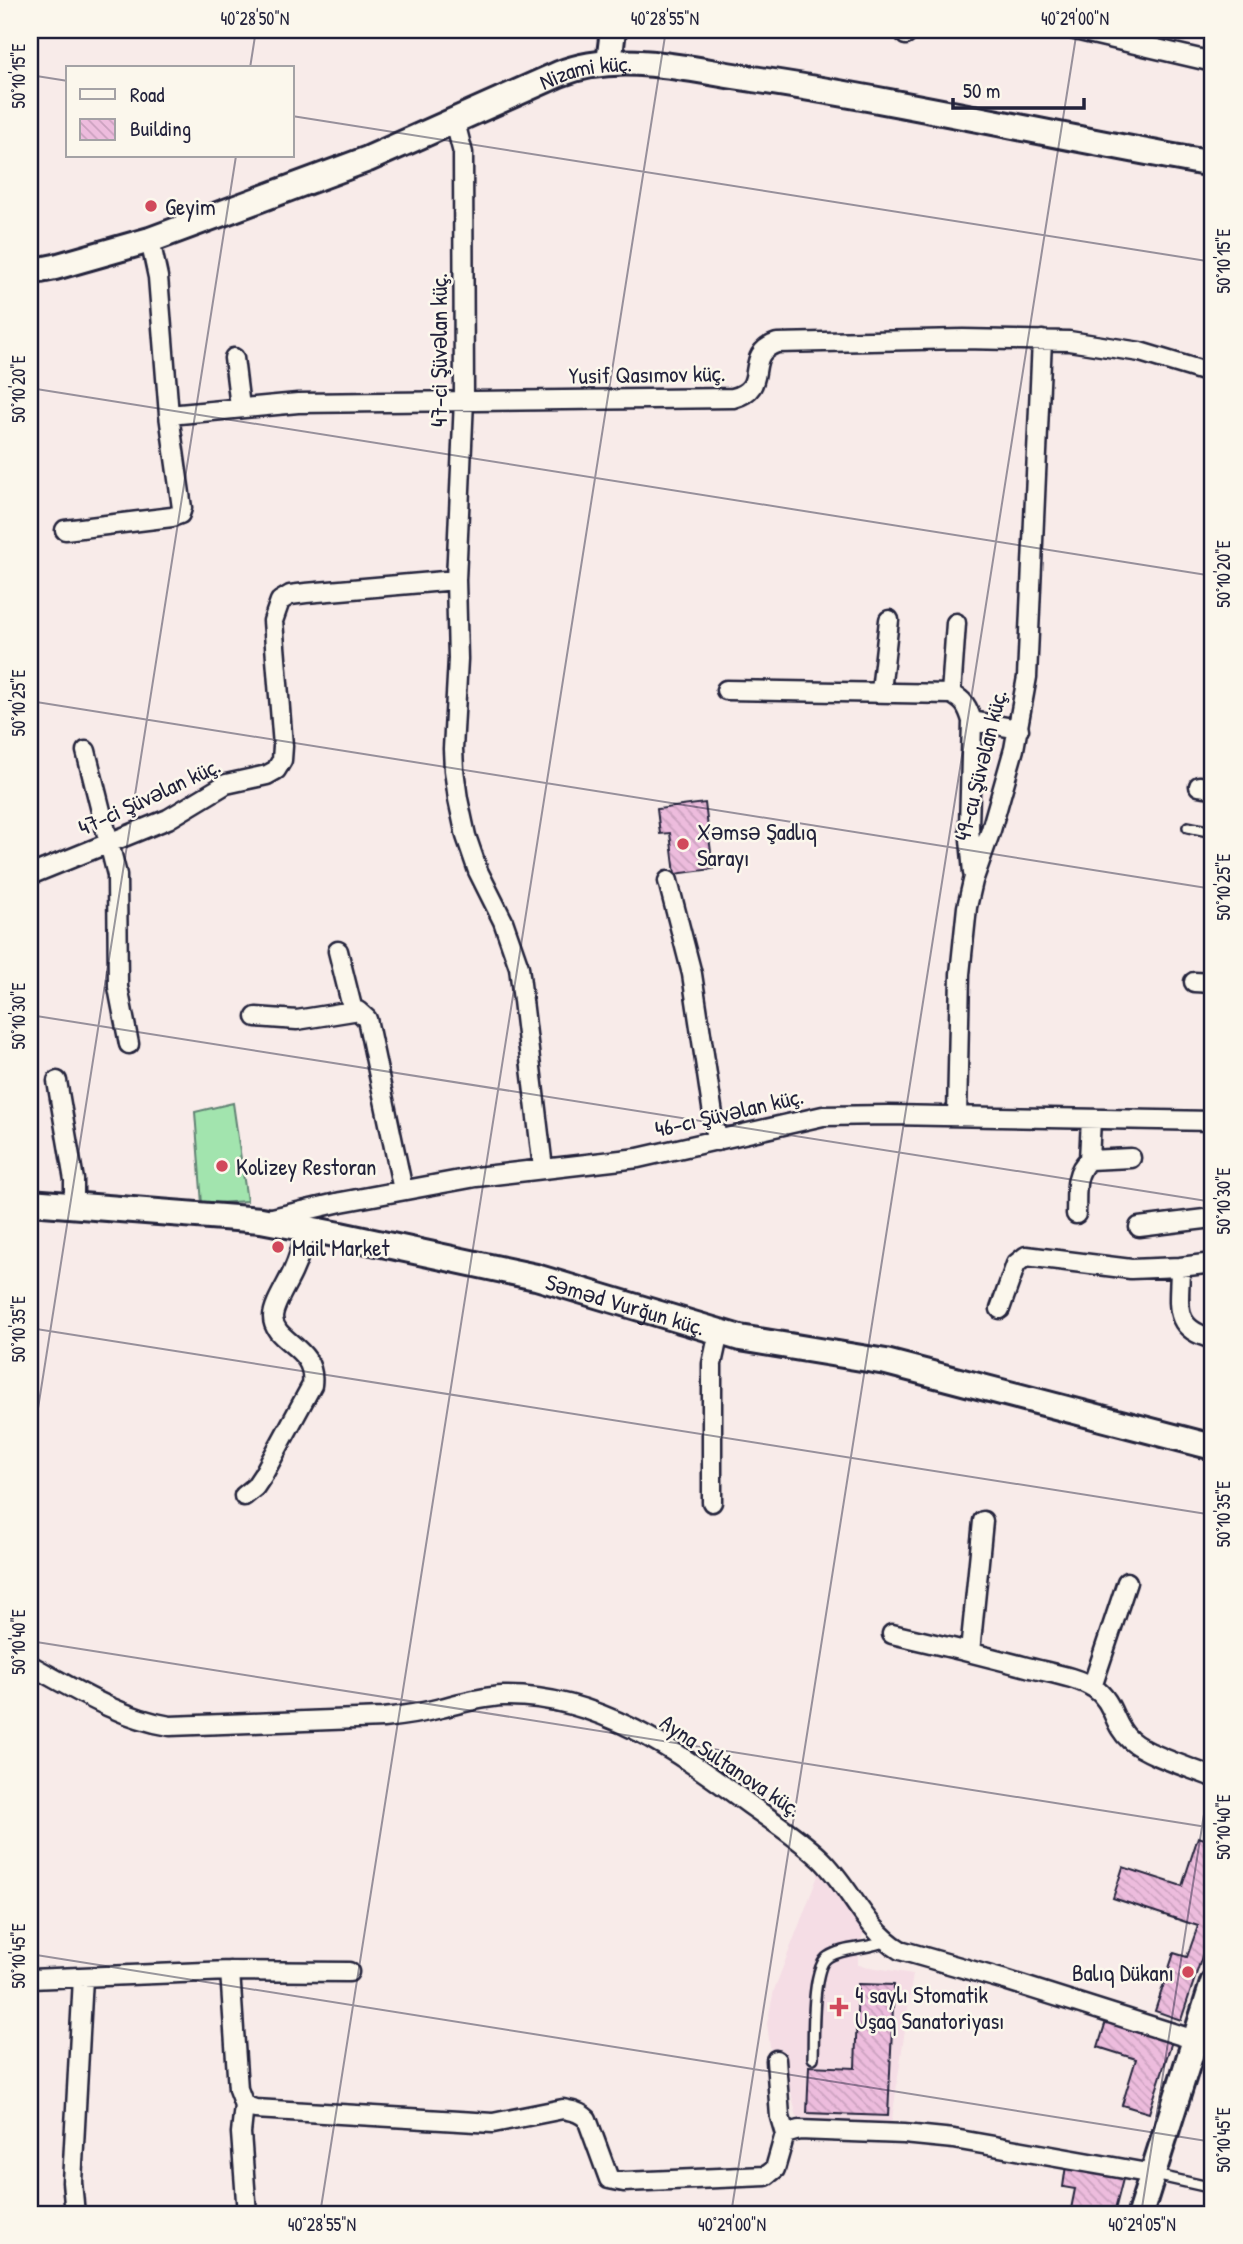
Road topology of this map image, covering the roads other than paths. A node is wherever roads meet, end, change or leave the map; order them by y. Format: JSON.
{"nodes":[{"id":1,"x":613,"y":30,"type":"edge"},
{"id":2,"x":1075,"y":30,"type":"edge"},
{"id":3,"x":1213,"y":62,"type":"edge"},
{"id":4,"x":609,"y":63,"type":"junction"},
{"id":5,"x":455,"y":122,"type":"junction"},
{"id":6,"x":1213,"y":164,"type":"edge"},
{"id":7,"x":150,"y":240,"type":"junction"},
{"id":8,"x":30,"y":272,"type":"edge"},
{"id":9,"x":1042,"y":340,"type":"junction"},
{"id":10,"x":234,"y":358,"type":"dead end"},
{"id":11,"x":1213,"y":374,"type":"edge"},
{"id":12,"x":464,"y":400,"type":"junction"},
{"id":13,"x":240,"y":407,"type":"junction"},
{"id":14,"x":169,"y":415,"type":"junction"},
{"id":15,"x":65,"y":530,"type":"dead end"},
{"id":16,"x":456,"y":580,"type":"junction"},
{"id":17,"x":889,"y":620,"type":"dead end"},
{"id":18,"x":956,"y":623,"type":"dead end"},
{"id":19,"x":726,"y":690,"type":"dead end"},
{"id":20,"x":881,"y":691,"type":"junction"},
{"id":21,"x":951,"y":694,"type":"junction"},
{"id":22,"x":972,"y":721,"type":"junction"},
{"id":23,"x":1018,"y":729,"type":"junction"},
{"id":24,"x":86,"y":751,"type":"dead end"},
{"id":25,"x":1188,"y":827,"type":"dead end"},
{"id":26,"x":1213,"y":832,"type":"edge"},
{"id":27,"x":109,"y":842,"type":"junction"},
{"id":28,"x":30,"y":875,"type":"edge"},
{"id":29,"x":668,"y":881,"type":"dead end"},
{"id":30,"x":973,"y":881,"type":"junction"},
{"id":31,"x":338,"y":951,"type":"dead end"},
{"id":32,"x":1194,"y":982,"type":"dead end"},
{"id":33,"x":1213,"y":984,"type":"edge"},
{"id":34,"x":353,"y":1011,"type":"junction"},
{"id":35,"x":256,"y":1017,"type":"dead end"},
{"id":36,"x":129,"y":1044,"type":"dead end"},
{"id":37,"x":57,"y":1081,"type":"dead end"},
{"id":38,"x":957,"y":1116,"type":"junction"},
{"id":39,"x":1091,"y":1119,"type":"junction"},
{"id":40,"x":1213,"y":1121,"type":"edge"},
{"id":41,"x":717,"y":1141,"type":"junction"},
{"id":42,"x":1130,"y":1158,"type":"dead end"},
{"id":43,"x":1089,"y":1160,"type":"junction"},
{"id":44,"x":543,"y":1168,"type":"junction"},
{"id":45,"x":403,"y":1191,"type":"junction"},
{"id":46,"x":30,"y":1202,"type":"edge"},
{"id":47,"x":341,"y":1202,"type":"junction"},
{"id":48,"x":74,"y":1205,"type":"junction"},
{"id":49,"x":1076,"y":1214,"type":"dead end"},
{"id":50,"x":1213,"y":1218,"type":"edge"},
{"id":51,"x":261,"y":1220,"type":"junction"},
{"id":52,"x":1139,"y":1227,"type":"dead end"},
{"id":53,"x":306,"y":1229,"type":"junction"},
{"id":54,"x":340,"y":1235,"type":"junction"},
{"id":55,"x":1213,"y":1263,"type":"edge"},
{"id":56,"x":1180,"y":1268,"type":"junction"},
{"id":57,"x":1000,"y":1309,"type":"dead end"},
{"id":58,"x":719,"y":1332,"type":"junction"},
{"id":59,"x":1213,"y":1339,"type":"edge"},
{"id":60,"x":1213,"y":1447,"type":"edge"},
{"id":61,"x":244,"y":1496,"type":"dead end"},
{"id":62,"x":712,"y":1502,"type":"dead end"},
{"id":63,"x":984,"y":1521,"type":"dead end"},
{"id":64,"x":1126,"y":1582,"type":"dead end"},
{"id":65,"x":891,"y":1634,"type":"dead end"},
{"id":66,"x":970,"y":1652,"type":"junction"},
{"id":67,"x":30,"y":1665,"type":"edge"},
{"id":68,"x":1093,"y":1687,"type":"junction"},
{"id":69,"x":1213,"y":1777,"type":"edge"},
{"id":70,"x":886,"y":1941,"type":"junction"},
{"id":71,"x":230,"y":1971,"type":"junction"},
{"id":72,"x":349,"y":1972,"type":"dead end"},
{"id":73,"x":83,"y":1978,"type":"junction"},
{"id":74,"x":30,"y":1979,"type":"edge"},
{"id":75,"x":1213,"y":1983,"type":"edge"},
{"id":76,"x":1195,"y":2040,"type":"junction"},
{"id":77,"x":813,"y":2058,"type":"dead end"},
{"id":78,"x":776,"y":2060,"type":"dead end"},
{"id":79,"x":244,"y":2105,"type":"junction"},
{"id":80,"x":785,"y":2134,"type":"junction"},
{"id":81,"x":1153,"y":2174,"type":"junction"},
{"id":82,"x":1213,"y":2188,"type":"edge"},
{"id":83,"x":1213,"y":2199,"type":"edge"},
{"id":84,"x":75,"y":2214,"type":"edge"},
{"id":85,"x":247,"y":2214,"type":"edge"},
{"id":86,"x":1140,"y":2214,"type":"edge"},
{"id":87,"x":1211,"y":2214,"type":"edge"}],
"edges":[{"from":1,"to":4,"type":"street"},
{"from":2,"to":3,"type":"street"},
{"from":4,"to":5,"type":"street","name":"Nizami küç."},
{"from":4,"to":6,"type":"street","name":"Nizami küç."},
{"from":5,"to":7,"type":"street","name":"Nizami küç."},
{"from":5,"to":12,"type":"street","name":"47-ci Şüvəlan küç."},
{"from":7,"to":8,"type":"street","name":"Nizami küç."},
{"from":7,"to":14,"type":"street"},
{"from":9,"to":11,"type":"street","name":"Yusif Qasımov küç."},
{"from":9,"to":12,"type":"street","name":"Yusif Qasımov küç."},
{"from":9,"to":23,"type":"street","name":"49-cu Şüvəlan küç."},
{"from":10,"to":13,"type":"street"},
{"from":12,"to":13,"type":"street","name":"Yusif Qasımov küç."},
{"from":12,"to":16,"type":"street","name":"47-ci Şüvəlan küç."},
{"from":13,"to":14,"type":"street","name":"Yusif Qasımov küç."},
{"from":14,"to":15,"type":"street"},
{"from":16,"to":27,"type":"street","name":"47-ci Şüvəlan küç."},
{"from":16,"to":44,"type":"street","name":"47-ci Şüvəlan küç."},
{"from":17,"to":20,"type":"street"},
{"from":18,"to":21,"type":"street"},
{"from":19,"to":20,"type":"street"},
{"from":20,"to":21,"type":"street"},
{"from":21,"to":22,"type":"street"},
{"from":22,"to":23,"type":"street"},
{"from":22,"to":30,"type":"street"},
{"from":23,"to":30,"type":"street","name":"49-cu Şüvəlan küç."},
{"from":24,"to":27,"type":"street"},
{"from":25,"to":26,"type":"lane"},
{"from":27,"to":28,"type":"street","name":"47-ci Şüvəlan küç."},
{"from":27,"to":36,"type":"street"},
{"from":29,"to":41,"type":"street"},
{"from":30,"to":38,"type":"street","name":"49-cu Şüvəlan küç."},
{"from":31,"to":34,"type":"street"},
{"from":32,"to":33,"type":"street"},
{"from":34,"to":35,"type":"street"},
{"from":34,"to":45,"type":"street"},
{"from":37,"to":48,"type":"street"},
{"from":38,"to":39,"type":"street","name":"46-cı Şüvəlan küç."},
{"from":38,"to":41,"type":"street","name":"46-cı Şüvəlan küç."},
{"from":39,"to":40,"type":"street","name":"46-cı Şüvəlan küç."},
{"from":39,"to":43,"type":"street"},
{"from":41,"to":44,"type":"street","name":"46-cı Şüvəlan küç."},
{"from":42,"to":43,"type":"street"},
{"from":43,"to":49,"type":"street"},
{"from":44,"to":45,"type":"street","name":"46-cı Şüvəlan küç."},
{"from":45,"to":47,"type":"street","name":"46-cı Şüvəlan küç."},
{"from":46,"to":48,"type":"street","name":"Səməd Vurğun küç."},
{"from":47,"to":51,"type":"street","name":"46-cı Şüvəlan küç."},
{"from":47,"to":54,"type":"street"},
{"from":48,"to":51,"type":"street","name":"Səməd Vurğun küç."},
{"from":50,"to":52,"type":"street"},
{"from":51,"to":53,"type":"street","name":"Səməd Vurğun küç."},
{"from":53,"to":54,"type":"street","name":"Səməd Vurğun küç."},
{"from":53,"to":61,"type":"street"},
{"from":54,"to":58,"type":"street","name":"Səməd Vurğun küç."},
{"from":55,"to":56,"type":"street"},
{"from":56,"to":57,"type":"street"},
{"from":56,"to":59,"type":"street"},
{"from":58,"to":60,"type":"street","name":"Səməd Vurğun küç."},
{"from":58,"to":62,"type":"street"},
{"from":63,"to":66,"type":"street"},
{"from":64,"to":68,"type":"street"},
{"from":65,"to":66,"type":"street"},
{"from":66,"to":68,"type":"street"},
{"from":67,"to":70,"type":"street","name":"Ayna Sultanova küç."},
{"from":68,"to":69,"type":"street"},
{"from":70,"to":76,"type":"street","name":"Ayna Sultanova küç."},
{"from":70,"to":77,"type":"lane"},
{"from":71,"to":72,"type":"street"},
{"from":71,"to":73,"type":"street"},
{"from":71,"to":79,"type":"street"},
{"from":73,"to":74,"type":"street"},
{"from":73,"to":84,"type":"street"},
{"from":75,"to":76,"type":"street"},
{"from":76,"to":81,"type":"street"},
{"from":78,"to":80,"type":"street"},
{"from":79,"to":80,"type":"street"},
{"from":79,"to":85,"type":"street"},
{"from":80,"to":81,"type":"street"},
{"from":81,"to":82,"type":"lane"},
{"from":81,"to":86,"type":"street"},
{"from":83,"to":87,"type":"lane"}]}
